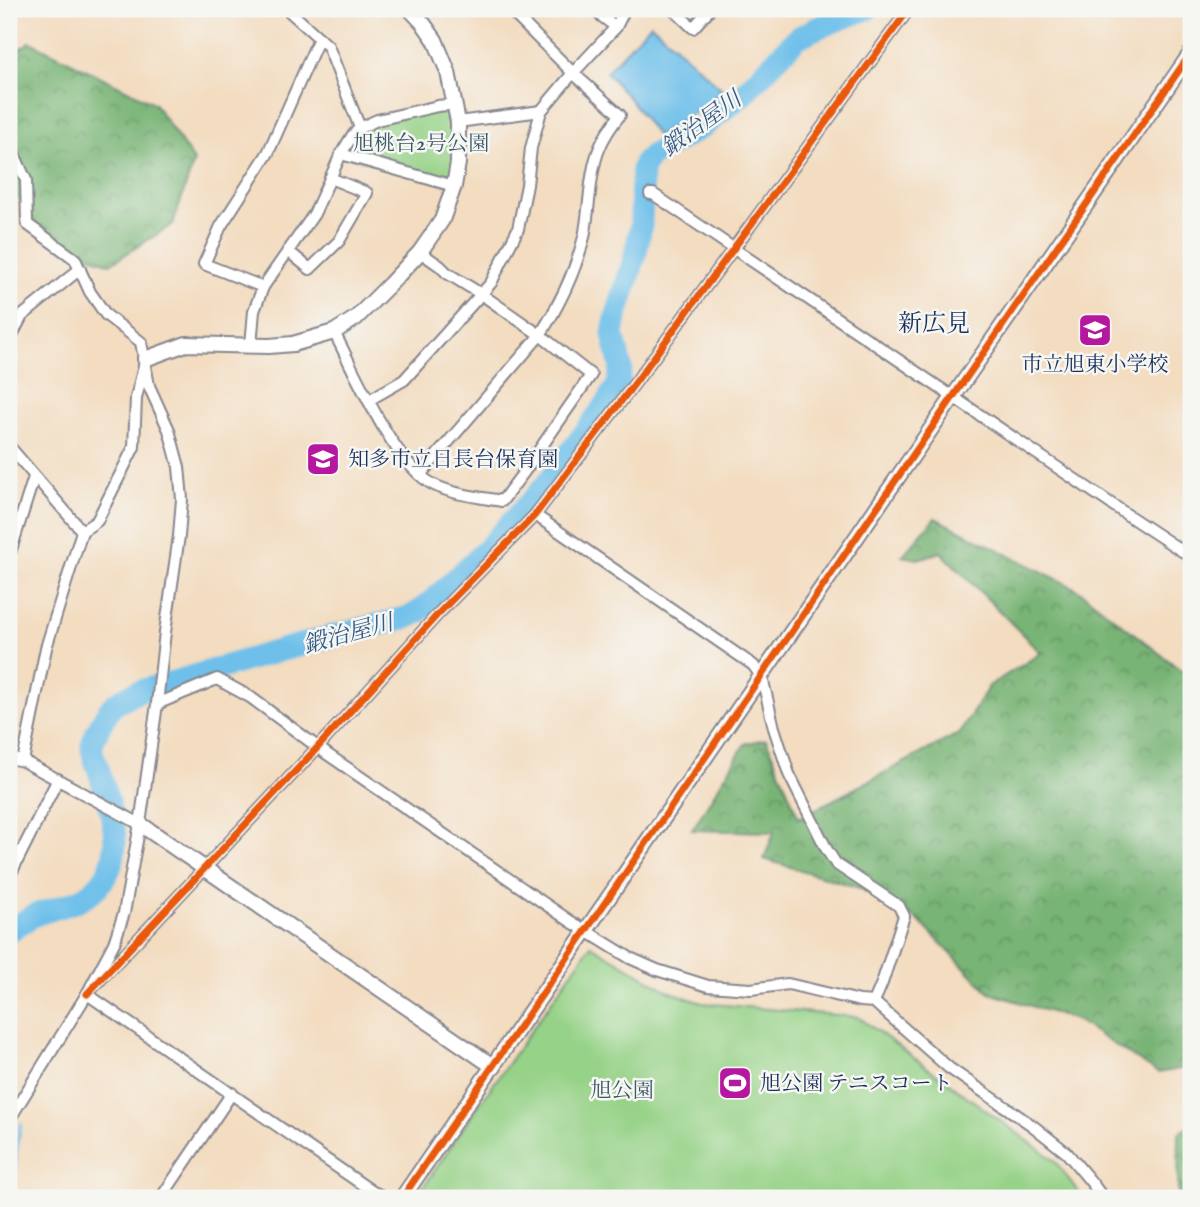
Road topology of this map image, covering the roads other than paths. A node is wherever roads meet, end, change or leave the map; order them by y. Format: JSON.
{"nodes":[{"id":1,"x":288,"y":9,"type":"edge"},
{"id":2,"x":410,"y":9,"type":"edge"},
{"id":3,"x":509,"y":9,"type":"edge"},
{"id":4,"x":593,"y":9,"type":"edge"},
{"id":5,"x":625,"y":9,"type":"edge"},
{"id":6,"x":673,"y":9,"type":"edge"},
{"id":7,"x":710,"y":9,"type":"edge"},
{"id":8,"x":909,"y":9,"type":"edge"},
{"id":9,"x":616,"y":27,"type":"junction"},
{"id":10,"x":319,"y":38,"type":"junction"},
{"id":11,"x":1191,"y":53,"type":"edge"},
{"id":12,"x":573,"y":73,"type":"junction"},
{"id":13,"x":454,"y":104,"type":"junction"},
{"id":14,"x":541,"y":111,"type":"junction"},
{"id":15,"x":458,"y":122,"type":"junction"},
{"id":16,"x":360,"y":128,"type":"junction"},
{"id":17,"x":9,"y":143,"type":"edge"},
{"id":18,"x":341,"y":154,"type":"junction"},
{"id":19,"x":330,"y":178,"type":"junction"},
{"id":20,"x":454,"y":186,"type":"junction"},
{"id":21,"x":650,"y":194,"type":"dead end"},
{"id":22,"x":733,"y":247,"type":"junction"},
{"id":23,"x":288,"y":251,"type":"junction"},
{"id":24,"x":420,"y":252,"type":"junction"},
{"id":25,"x":80,"y":269,"type":"junction"},
{"id":26,"x":262,"y":287,"type":"junction"},
{"id":27,"x":481,"y":294,"type":"junction"},
{"id":28,"x":334,"y":332,"type":"junction"},
{"id":29,"x":540,"y":335,"type":"junction"},
{"id":30,"x":9,"y":339,"type":"edge"},
{"id":31,"x":251,"y":345,"type":"junction"},
{"id":32,"x":145,"y":359,"type":"junction"},
{"id":33,"x":953,"y":397,"type":"junction"},
{"id":34,"x":369,"y":400,"type":"junction"},
{"id":35,"x":9,"y":446,"type":"edge"},
{"id":36,"x":420,"y":475,"type":"junction"},
{"id":37,"x":34,"y":477,"type":"junction"},
{"id":38,"x":535,"y":515,"type":"junction"},
{"id":39,"x":82,"y":531,"type":"junction"},
{"id":40,"x":1191,"y":555,"type":"edge"},
{"id":41,"x":9,"y":556,"type":"edge"},
{"id":42,"x":761,"y":677,"type":"junction"},
{"id":43,"x":157,"y":704,"type":"junction"},
{"id":44,"x":318,"y":747,"type":"junction"},
{"id":45,"x":9,"y":758,"type":"edge"},
{"id":46,"x":23,"y":761,"type":"junction"},
{"id":47,"x":58,"y":779,"type":"junction"},
{"id":48,"x":140,"y":824,"type":"junction"},
{"id":49,"x":205,"y":869,"type":"junction"},
{"id":50,"x":9,"y":877,"type":"edge"},
{"id":51,"x":586,"y":931,"type":"junction"},
{"id":52,"x":88,"y":994,"type":"junction"},
{"id":53,"x":874,"y":1002,"type":"junction"},
{"id":54,"x":494,"y":1066,"type":"junction"},
{"id":55,"x":232,"y":1093,"type":"junction"},
{"id":56,"x":9,"y":1120,"type":"edge"},
{"id":57,"x":161,"y":1198,"type":"edge"},
{"id":58,"x":387,"y":1198,"type":"edge"},
{"id":59,"x":402,"y":1198,"type":"edge"},
{"id":60,"x":1103,"y":1198,"type":"edge"}],
"edges":[{"from":1,"to":10,"type":"street"},
{"from":2,"to":13,"type":"street"},
{"from":3,"to":12,"type":"street"},
{"from":4,"to":9,"type":"street"},
{"from":5,"to":9,"type":"street"},
{"from":6,"to":7,"type":"street"},
{"from":8,"to":22,"type":"street"},
{"from":9,"to":12,"type":"street"},
{"from":10,"to":16,"type":"street"},
{"from":10,"to":26,"type":"street"},
{"from":11,"to":33,"type":"street"},
{"from":12,"to":14,"type":"street"},
{"from":12,"to":29,"type":"street"},
{"from":13,"to":15,"type":"street"},
{"from":13,"to":16,"type":"street"},
{"from":14,"to":15,"type":"street"},
{"from":14,"to":27,"type":"street"},
{"from":15,"to":20,"type":"street"},
{"from":16,"to":18,"type":"street"},
{"from":17,"to":25,"type":"street"},
{"from":18,"to":19,"type":"street"},
{"from":18,"to":20,"type":"street"},
{"from":19,"to":23,"type":"street"},
{"from":19,"to":23,"type":"street"},
{"from":20,"to":24,"type":"street"},
{"from":21,"to":22,"type":"street"},
{"from":22,"to":33,"type":"street"},
{"from":22,"to":38,"type":"street"},
{"from":23,"to":26,"type":"street"},
{"from":24,"to":27,"type":"street"},
{"from":24,"to":28,"type":"street"},
{"from":25,"to":30,"type":"street"},
{"from":25,"to":32,"type":"street"},
{"from":26,"to":31,"type":"street"},
{"from":27,"to":29,"type":"street"},
{"from":27,"to":34,"type":"street"},
{"from":28,"to":31,"type":"street"},
{"from":28,"to":34,"type":"street"},
{"from":29,"to":36,"type":"street"},
{"from":29,"to":36,"type":"street"},
{"from":31,"to":32,"type":"street"},
{"from":32,"to":39,"type":"street"},
{"from":32,"to":43,"type":"street"},
{"from":33,"to":40,"type":"street"},
{"from":33,"to":42,"type":"street"},
{"from":34,"to":36,"type":"street"},
{"from":35,"to":37,"type":"street"},
{"from":37,"to":39,"type":"street"},
{"from":37,"to":41,"type":"street"},
{"from":38,"to":42,"type":"street"},
{"from":38,"to":44,"type":"street"},
{"from":39,"to":46,"type":"street"},
{"from":42,"to":51,"type":"street"},
{"from":42,"to":53,"type":"street"},
{"from":43,"to":44,"type":"street"},
{"from":43,"to":48,"type":"street"},
{"from":44,"to":49,"type":"street"},
{"from":44,"to":51,"type":"street"},
{"from":45,"to":46,"type":"street"},
{"from":46,"to":47,"type":"street"},
{"from":47,"to":48,"type":"street"},
{"from":47,"to":50,"type":"street"},
{"from":48,"to":49,"type":"street"},
{"from":48,"to":52,"type":"street"},
{"from":49,"to":52,"type":"street"},
{"from":49,"to":54,"type":"street"},
{"from":51,"to":53,"type":"street"},
{"from":51,"to":54,"type":"street"},
{"from":52,"to":55,"type":"street"},
{"from":52,"to":56,"type":"street"},
{"from":53,"to":60,"type":"street"},
{"from":54,"to":59,"type":"street"},
{"from":55,"to":57,"type":"street"},
{"from":55,"to":58,"type":"street"}]}
